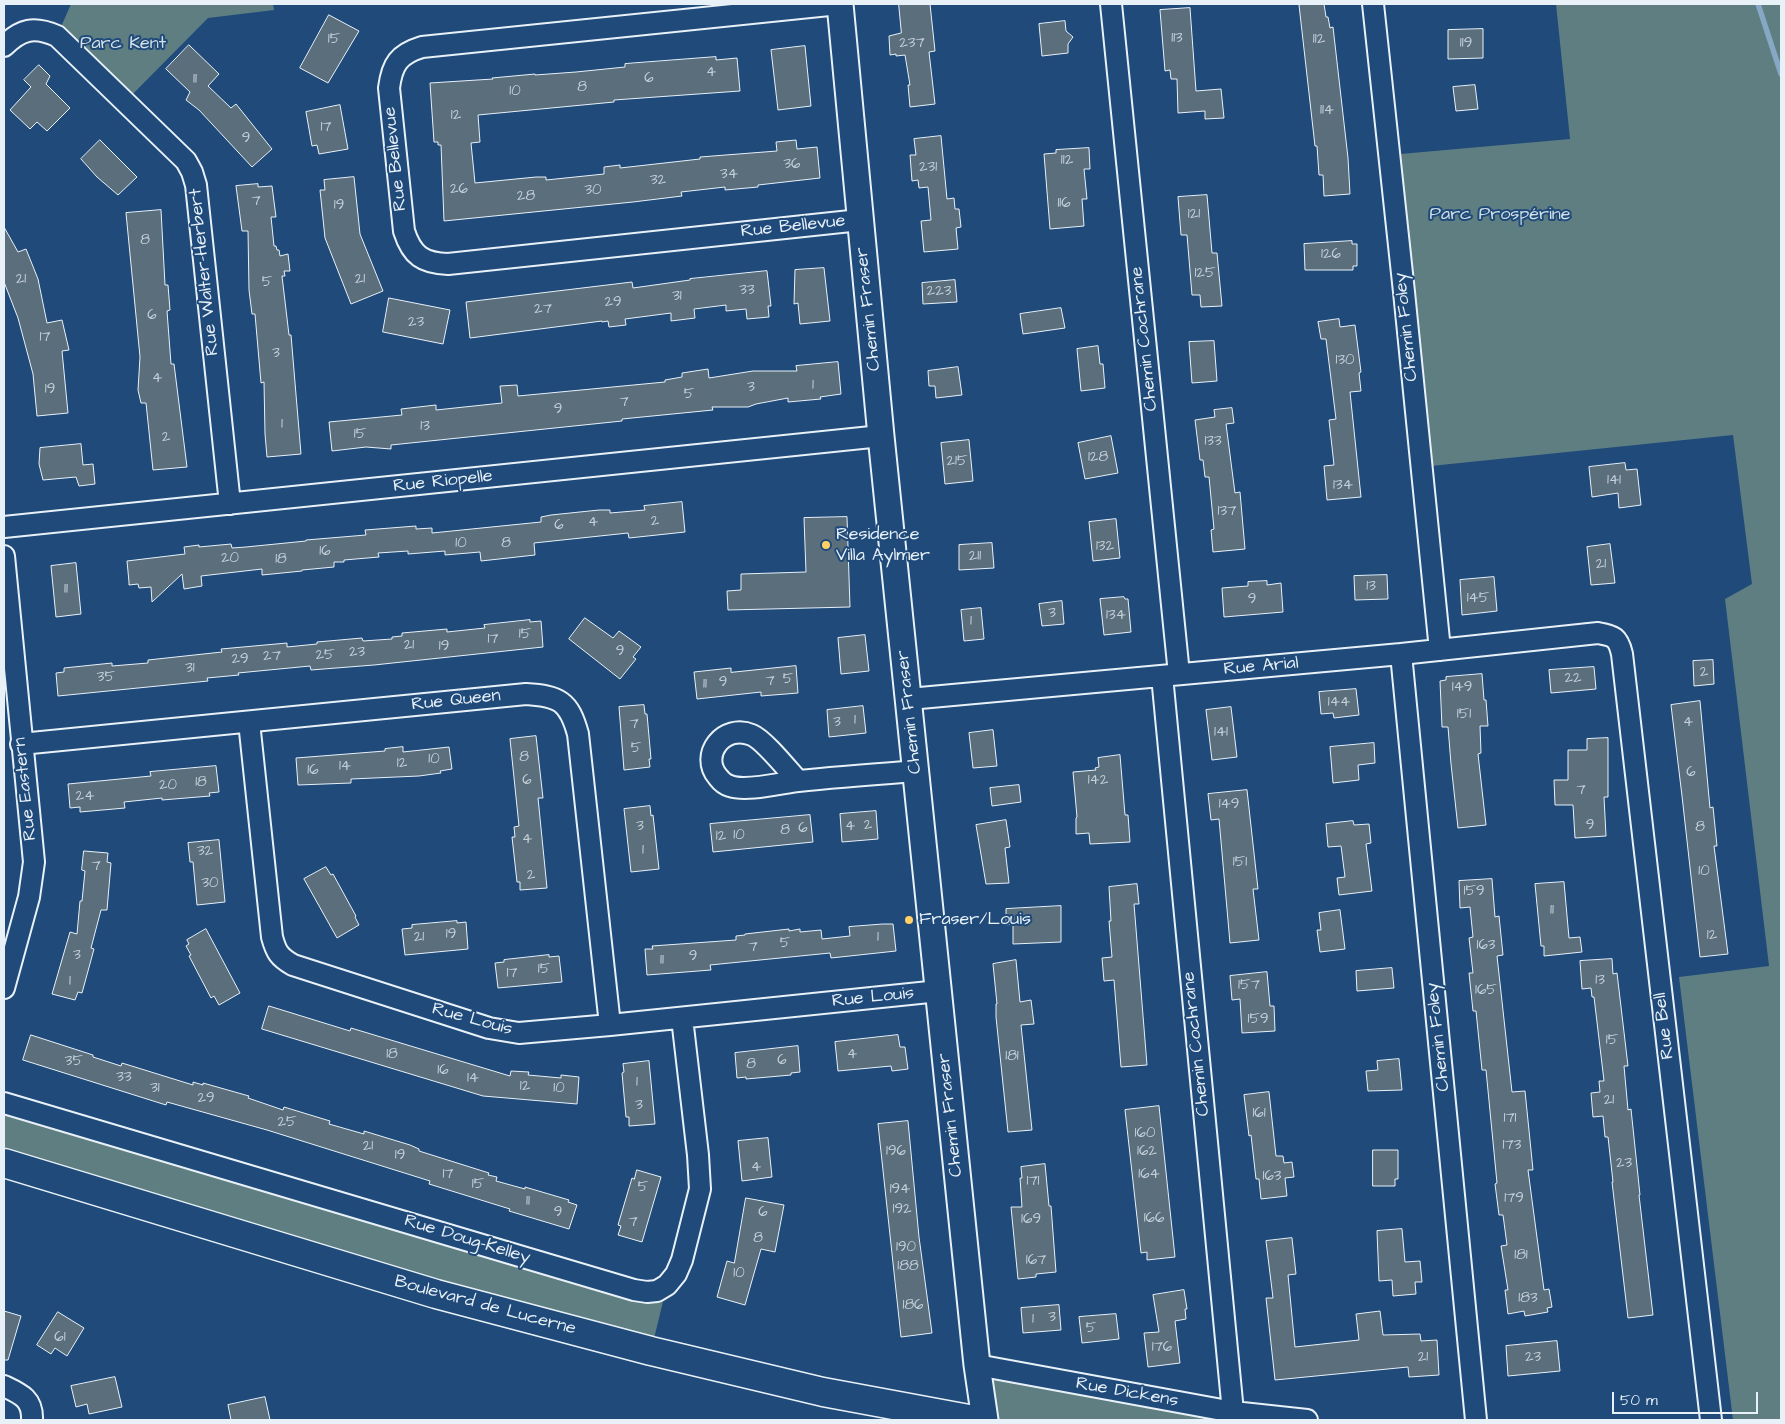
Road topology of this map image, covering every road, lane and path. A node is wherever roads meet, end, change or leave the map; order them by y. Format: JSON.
{"nodes":[{"id":1,"x":839,"y":4,"type":"edge"},
{"id":2,"x":1111,"y":4,"type":"edge"},
{"id":3,"x":1373,"y":4,"type":"edge"},
{"id":4,"x":4,"y":46,"type":"edge"},
{"id":5,"x":860,"y":220,"type":"junction"},
{"id":6,"x":881,"y":436,"type":"junction"},
{"id":7,"x":230,"y":504,"type":"junction"},
{"id":8,"x":4,"y":527,"type":"edge"},
{"id":9,"x":4,"y":556,"type":"edge"},
{"id":10,"x":1612,"y":635,"type":"joint"},
{"id":11,"x":1440,"y":650,"type":"junction"},
{"id":12,"x":1401,"y":654,"type":"junction"},
{"id":13,"x":1170,"y":675,"type":"junction"},
{"id":14,"x":910,"y":699,"type":"junction"},
{"id":15,"x":249,"y":722,"type":"junction"},
{"id":16,"x":21,"y":744,"type":"junction"},
{"id":17,"x":916,"y":771,"type":"junction"},
{"id":18,"x":798,"y":781,"type":"dead end"},
{"id":19,"x":4,"y":988,"type":"edge"},
{"id":20,"x":939,"y":991,"type":"junction"},
{"id":21,"x":682,"y":1018,"type":"junction"},
{"id":22,"x":610,"y":1025,"type":"junction"},
{"id":23,"x":4,"y":1102,"type":"edge"},
{"id":24,"x":4,"y":1163,"type":"edge"},
{"id":25,"x":977,"y":1365,"type":"junction"},
{"id":26,"x":4,"y":1386,"type":"edge"},
{"id":27,"x":1233,"y":1412,"type":"junction"},
{"id":28,"x":32,"y":1420,"type":"edge"},
{"id":29,"x":974,"y":1420,"type":"edge"},
{"id":30,"x":985,"y":1420,"type":"edge"},
{"id":31,"x":1307,"y":1420,"type":"edge"},
{"id":32,"x":1476,"y":1420,"type":"edge"},
{"id":33,"x":1711,"y":1420,"type":"edge"}],
"edges":[{"from":1,"to":5,"type":"street","name":"Chemin Fraser"},
{"from":1,"to":5,"type":"street","name":"Rue Bellevue"},
{"from":2,"to":13,"type":"street","name":"Chemin Cochrane"},
{"from":3,"to":11,"type":"street","name":"Chemin Foley"},
{"from":4,"to":7,"type":"street","name":"Rue Walter-Herbert"},
{"from":5,"to":6,"type":"street","name":"Chemin Fraser"},
{"from":6,"to":7,"type":"street","name":"Rue Riopelle"},
{"from":6,"to":14,"type":"street","name":"Chemin Fraser"},
{"from":7,"to":8,"type":"street","name":"Rue Riopelle"},
{"from":9,"to":16,"type":"street","name":"Rue Eastern"},
{"from":10,"to":11,"type":"street","name":"Rue Arial"},
{"from":10,"to":33,"type":"street","name":"Rue Bell"},
{"from":11,"to":12,"type":"street","name":"Rue Arial"},
{"from":12,"to":13,"type":"street","name":"Rue Arial"},
{"from":12,"to":32,"type":"street","name":"Chemin Foley"},
{"from":13,"to":14,"type":"street","name":"Rue Arial"},
{"from":13,"to":27,"type":"street","name":"Chemin Cochrane"},
{"from":14,"to":17,"type":"street","name":"Chemin Fraser"},
{"from":15,"to":16,"type":"street","name":"Rue Queen"},
{"from":15,"to":22,"type":"street","name":"Rue Louis"},
{"from":15,"to":22,"type":"street","name":"Rue Queen"},
{"from":16,"to":19,"type":"street","name":"Rue Eastern"},
{"from":17,"to":18,"type":"street"},
{"from":17,"to":20,"type":"street","name":"Chemin Fraser"},
{"from":20,"to":21,"type":"street","name":"Rue Louis"},
{"from":20,"to":25,"type":"street","name":"Chemin Fraser"},
{"from":21,"to":22,"type":"street","name":"Rue Louis"},
{"from":21,"to":23,"type":"street","name":"Rue Doug-Kelley"},
{"from":24,"to":29,"type":"main road","name":"Boulevard de Lucerne"},
{"from":25,"to":27,"type":"street","name":"Rue Dickens"},
{"from":25,"to":30,"type":"street","name":"Chemin Fraser"},
{"from":26,"to":28,"type":"street"},
{"from":27,"to":31,"type":"street","name":"Rue Dickens"}]}
